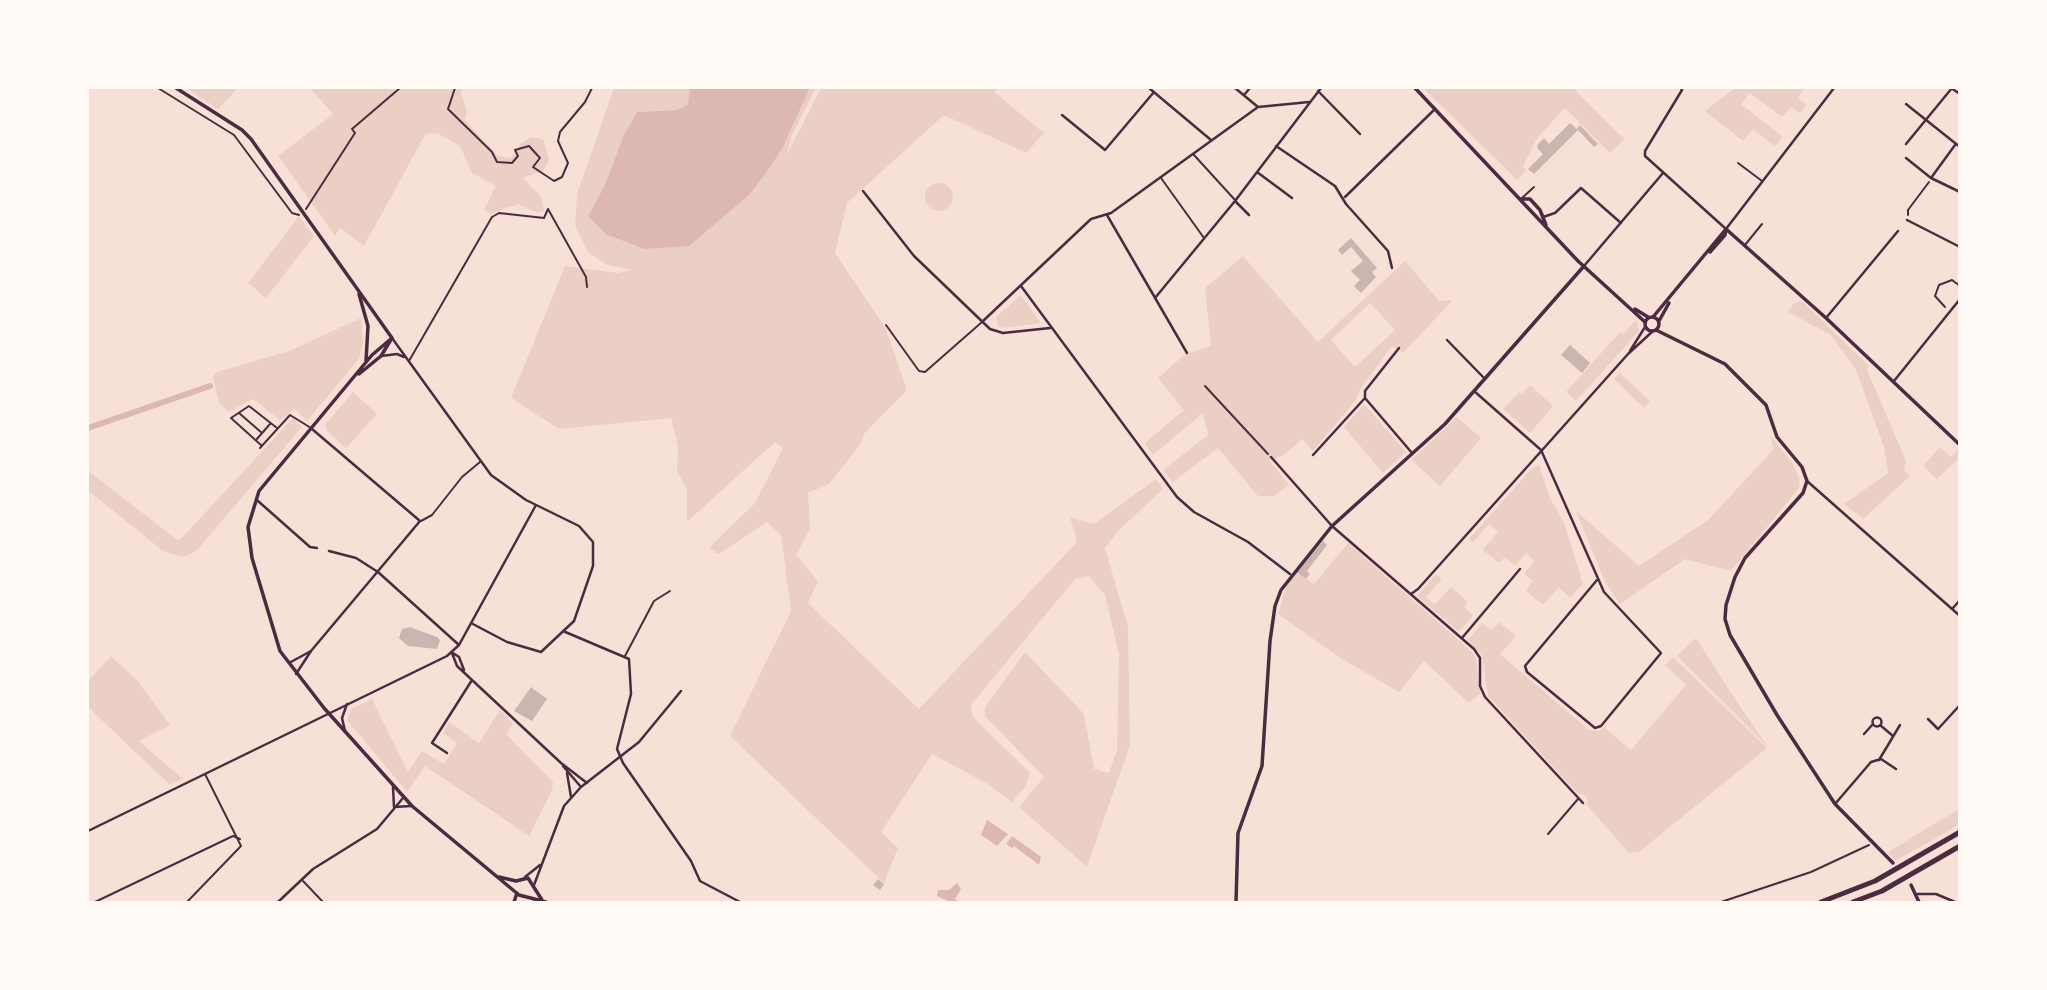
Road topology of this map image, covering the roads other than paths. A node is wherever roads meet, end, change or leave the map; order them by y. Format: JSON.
{"nodes":[{"id":1,"x":176,"y":88,"type":"edge"},
{"id":2,"x":1149,"y":88,"type":"edge"},
{"id":3,"x":1235,"y":88,"type":"edge"},
{"id":4,"x":1250,"y":88,"type":"edge"},
{"id":5,"x":1415,"y":88,"type":"edge"},
{"id":6,"x":1834,"y":88,"type":"edge"},
{"id":7,"x":1952,"y":88,"type":"edge"},
{"id":8,"x":1319,"y":89,"type":"edge"},
{"id":9,"x":1682,"y":89,"type":"edge"},
{"id":10,"x":1154,"y":92,"type":"junction"},
{"id":11,"x":1959,"y":94,"type":"edge"},
{"id":12,"x":1244,"y":95,"type":"junction"},
{"id":13,"x":1309,"y":102,"type":"junction"},
{"id":14,"x":1906,"y":104,"type":"dead end"},
{"id":15,"x":1258,"y":107,"type":"junction"},
{"id":16,"x":1435,"y":109,"type":"junction"},
{"id":17,"x":1062,"y":115,"type":"dead end"},
{"id":18,"x":1926,"y":121,"type":"junction"},
{"id":19,"x":1360,"y":134,"type":"dead end"},
{"id":20,"x":1211,"y":141,"type":"junction"},
{"id":21,"x":1906,"y":144,"type":"dead end"},
{"id":22,"x":1955,"y":144,"type":"junction"},
{"id":23,"x":1276,"y":146,"type":"junction"},
{"id":24,"x":1959,"y":147,"type":"edge"},
{"id":25,"x":1193,"y":154,"type":"junction"},
{"id":26,"x":1906,"y":158,"type":"dead end"},
{"id":27,"x":1738,"y":163,"type":"dead end"},
{"id":28,"x":1257,"y":172,"type":"junction"},
{"id":29,"x":1663,"y":173,"type":"junction"},
{"id":30,"x":1160,"y":177,"type":"junction"},
{"id":31,"x":1931,"y":178,"type":"junction"},
{"id":32,"x":1763,"y":181,"type":"junction"},
{"id":33,"x":1534,"y":187,"type":"dead end"},
{"id":34,"x":863,"y":191,"type":"dead end"},
{"id":35,"x":1959,"y":192,"type":"edge"},
{"id":36,"x":1345,"y":197,"type":"junction"},
{"id":37,"x":1292,"y":198,"type":"dead end"},
{"id":38,"x":1521,"y":199,"type":"junction"},
{"id":39,"x":1235,"y":201,"type":"junction"},
{"id":40,"x":1107,"y":215,"type":"junction"},
{"id":41,"x":1249,"y":215,"type":"dead end"},
{"id":42,"x":1536,"y":217,"type":"junction"},
{"id":43,"x":1543,"y":217,"type":"junction"},
{"id":44,"x":1907,"y":220,"type":"road end"},
{"id":45,"x":1621,"y":223,"type":"junction"},
{"id":46,"x":1762,"y":225,"type":"dead end"},
{"id":47,"x":1548,"y":229,"type":"junction"},
{"id":48,"x":1726,"y":229,"type":"junction"},
{"id":49,"x":1898,"y":232,"type":"dead end"},
{"id":50,"x":1204,"y":238,"type":"junction"},
{"id":51,"x":1745,"y":245,"type":"junction"},
{"id":52,"x":1959,"y":247,"type":"edge"},
{"id":53,"x":932,"y":266,"type":"dead end"},
{"id":54,"x":1584,"y":266,"type":"junction"},
{"id":55,"x":1392,"y":268,"type":"dead end"},
{"id":56,"x":928,"y":269,"type":"junction"},
{"id":57,"x":1021,"y":286,"type":"junction"},
{"id":58,"x":1959,"y":286,"type":"edge"},
{"id":59,"x":587,"y":287,"type":"dead end"},
{"id":60,"x":357,"y":288,"type":"junction"},
{"id":61,"x":1674,"y":296,"type":"junction"},
{"id":62,"x":1155,"y":298,"type":"junction"},
{"id":63,"x":1959,"y":299,"type":"edge"},
{"id":64,"x":1945,"y":307,"type":"dead end"},
{"id":65,"x":1826,"y":318,"type":"junction"},
{"id":66,"x":983,"y":321,"type":"junction"},
{"id":67,"x":1648,"y":321,"type":"junction"},
{"id":68,"x":1659,"y":322,"type":"junction"},
{"id":69,"x":886,"y":325,"type":"dead end"},
{"id":70,"x":1050,"y":328,"type":"junction"},
{"id":71,"x":1655,"y":331,"type":"junction"},
{"id":72,"x":1667,"y":333,"type":"junction"},
{"id":73,"x":392,"y":338,"type":"junction"},
{"id":74,"x":1447,"y":340,"type":"dead end"},
{"id":75,"x":1399,"y":348,"type":"dead end"},
{"id":76,"x":1187,"y":353,"type":"dead end"},
{"id":77,"x":1628,"y":354,"type":"junction"},
{"id":78,"x":380,"y":356,"type":"junction"},
{"id":79,"x":409,"y":362,"type":"junction"},
{"id":80,"x":366,"y":363,"type":"junction"},
{"id":81,"x":354,"y":379,"type":"junction"},
{"id":82,"x":1485,"y":379,"type":"junction"},
{"id":83,"x":1893,"y":383,"type":"junction"},
{"id":84,"x":1474,"y":391,"type":"junction"},
{"id":85,"x":1365,"y":398,"type":"junction"},
{"id":86,"x":239,"y":413,"type":"junction"},
{"id":87,"x":271,"y":423,"type":"junction"},
{"id":88,"x":278,"y":428,"type":"junction"},
{"id":89,"x":311,"y":429,"type":"junction"},
{"id":90,"x":262,"y":433,"type":"junction"},
{"id":91,"x":256,"y":440,"type":"junction"},
{"id":92,"x":1959,"y":445,"type":"edge"},
{"id":93,"x":1541,"y":450,"type":"junction"},
{"id":94,"x":1412,"y":453,"type":"junction"},
{"id":95,"x":1313,"y":455,"type":"dead end"},
{"id":96,"x":1271,"y":457,"type":"road end"},
{"id":97,"x":480,"y":462,"type":"junction"},
{"id":98,"x":1807,"y":481,"type":"junction"},
{"id":99,"x":255,"y":499,"type":"junction"},
{"id":100,"x":536,"y":505,"type":"junction"},
{"id":101,"x":420,"y":521,"type":"junction"},
{"id":102,"x":1332,"y":526,"type":"junction"},
{"id":103,"x":317,"y":548,"type":"dead end"},
{"id":104,"x":329,"y":551,"type":"dead end"},
{"id":105,"x":1520,"y":569,"type":"dead end"},
{"id":106,"x":378,"y":572,"type":"junction"},
{"id":107,"x":1290,"y":574,"type":"junction"},
{"id":108,"x":1597,"y":580,"type":"junction"},
{"id":109,"x":670,"y":591,"type":"dead end"},
{"id":110,"x":1411,"y":594,"type":"junction"},
{"id":111,"x":1959,"y":600,"type":"edge"},
{"id":112,"x":1952,"y":609,"type":"junction"},
{"id":113,"x":1959,"y":616,"type":"edge"},
{"id":114,"x":471,"y":623,"type":"junction"},
{"id":115,"x":563,"y":631,"type":"junction"},
{"id":116,"x":1462,"y":638,"type":"junction"},
{"id":117,"x":459,"y":645,"type":"junction"},
{"id":118,"x":311,"y":652,"type":"junction"},
{"id":119,"x":452,"y":652,"type":"junction"},
{"id":120,"x":624,"y":656,"type":"junction"},
{"id":121,"x":288,"y":664,"type":"junction"},
{"id":122,"x":296,"y":674,"type":"junction"},
{"id":123,"x":472,"y":680,"type":"junction"},
{"id":124,"x":681,"y":691,"type":"dead end"},
{"id":125,"x":347,"y":704,"type":"junction"},
{"id":126,"x":1959,"y":705,"type":"edge"},
{"id":127,"x":330,"y":714,"type":"junction"},
{"id":128,"x":1928,"y":719,"type":"dead end"},
{"id":129,"x":1873,"y":724,"type":"junction"},
{"id":130,"x":1880,"y":725,"type":"junction"},
{"id":131,"x":1900,"y":725,"type":"dead end"},
{"id":132,"x":345,"y":732,"type":"junction"},
{"id":133,"x":1864,"y":734,"type":"dead end"},
{"id":134,"x":1893,"y":736,"type":"junction"},
{"id":135,"x":447,"y":753,"type":"dead end"},
{"id":136,"x":620,"y":757,"type":"junction"},
{"id":137,"x":1879,"y":760,"type":"junction"},
{"id":138,"x":561,"y":764,"type":"junction"},
{"id":139,"x":1896,"y":769,"type":"dead end"},
{"id":140,"x":205,"y":774,"type":"junction"},
{"id":141,"x":567,"y":774,"type":"junction"},
{"id":142,"x":587,"y":783,"type":"junction"},
{"id":143,"x":581,"y":787,"type":"junction"},
{"id":144,"x":393,"y":788,"type":"junction"},
{"id":145,"x":571,"y":797,"type":"junction"},
{"id":146,"x":402,"y":798,"type":"junction"},
{"id":147,"x":1579,"y":798,"type":"junction"},
{"id":148,"x":1583,"y":803,"type":"dead end"},
{"id":149,"x":1835,"y":804,"type":"junction"},
{"id":150,"x":412,"y":806,"type":"junction"},
{"id":151,"x":394,"y":807,"type":"junction"},
{"id":152,"x":88,"y":831,"type":"edge"},
{"id":153,"x":1959,"y":832,"type":"edge"},
{"id":154,"x":1548,"y":834,"type":"dead end"},
{"id":155,"x":240,"y":839,"type":"junction"},
{"id":156,"x":1959,"y":846,"type":"edge"},
{"id":157,"x":1893,"y":863,"type":"dead end"},
{"id":158,"x":540,"y":865,"type":"junction"},
{"id":159,"x":497,"y":877,"type":"junction"},
{"id":160,"x":525,"y":877,"type":"junction"},
{"id":161,"x":303,"y":881,"type":"junction"},
{"id":162,"x":516,"y":881,"type":"junction"},
{"id":163,"x":1911,"y":885,"type":"dead end"},
{"id":164,"x":534,"y":887,"type":"junction"},
{"id":165,"x":516,"y":891,"type":"junction"},
{"id":166,"x":1918,"y":894,"type":"junction"},
{"id":167,"x":527,"y":896,"type":"junction"},
{"id":168,"x":544,"y":901,"type":"edge"},
{"id":169,"x":95,"y":902,"type":"edge"},
{"id":170,"x":187,"y":902,"type":"edge"},
{"id":171,"x":278,"y":902,"type":"edge"},
{"id":172,"x":323,"y":902,"type":"edge"},
{"id":173,"x":515,"y":902,"type":"edge"},
{"id":174,"x":740,"y":902,"type":"edge"},
{"id":175,"x":1236,"y":902,"type":"edge"},
{"id":176,"x":1821,"y":902,"type":"edge"},
{"id":177,"x":1853,"y":902,"type":"edge"},
{"id":178,"x":1919,"y":902,"type":"edge"},
{"id":179,"x":1955,"y":902,"type":"edge"}],
"edges":[{"from":1,"to":60,"type":"street"},
{"from":2,"to":10,"type":"street"},
{"from":3,"to":12,"type":"street"},
{"from":4,"to":12,"type":"street"},
{"from":5,"to":16,"type":"street"},
{"from":6,"to":32,"type":"street"},
{"from":7,"to":11,"type":"street"},
{"from":7,"to":18,"type":"street"},
{"from":8,"to":13,"type":"street"},
{"from":8,"to":19,"type":"street"},
{"from":9,"to":29,"type":"street"},
{"from":10,"to":17,"type":"street"},
{"from":10,"to":20,"type":"street"},
{"from":12,"to":15,"type":"street"},
{"from":13,"to":15,"type":"street"},
{"from":13,"to":23,"type":"street"},
{"from":14,"to":18,"type":"street"},
{"from":15,"to":20,"type":"street"},
{"from":16,"to":36,"type":"street"},
{"from":16,"to":38,"type":"street"},
{"from":18,"to":21,"type":"street"},
{"from":18,"to":22,"type":"street"},
{"from":20,"to":25,"type":"street"},
{"from":22,"to":24,"type":"street"},
{"from":22,"to":31,"type":"street"},
{"from":23,"to":28,"type":"street"},
{"from":23,"to":36,"type":"street"},
{"from":25,"to":30,"type":"street"},
{"from":25,"to":39,"type":"lane"},
{"from":26,"to":31,"type":"street"},
{"from":27,"to":32,"type":"lane"},
{"from":28,"to":37,"type":"street"},
{"from":28,"to":39,"type":"street"},
{"from":29,"to":45,"type":"street"},
{"from":29,"to":48,"type":"street"},
{"from":30,"to":40,"type":"street"},
{"from":30,"to":50,"type":"lane"},
{"from":31,"to":35,"type":"street"},
{"from":32,"to":48,"type":"street"},
{"from":33,"to":38,"type":"lane"},
{"from":34,"to":56,"type":"street"},
{"from":36,"to":55,"type":"street"},
{"from":38,"to":42,"type":"street"},
{"from":38,"to":43,"type":"street"},
{"from":39,"to":41,"type":"street"},
{"from":39,"to":50,"type":"street"},
{"from":40,"to":57,"type":"street"},
{"from":40,"to":62,"type":"street"},
{"from":42,"to":43,"type":"street"},
{"from":42,"to":47,"type":"street"},
{"from":43,"to":45,"type":"street"},
{"from":43,"to":47,"type":"street"},
{"from":44,"to":52,"type":"street"},
{"from":45,"to":54,"type":"street"},
{"from":46,"to":51,"type":"lane"},
{"from":47,"to":54,"type":"street"},
{"from":48,"to":51,"type":"street"},
{"from":48,"to":61,"type":"street"},
{"from":49,"to":65,"type":"street"},
{"from":50,"to":62,"type":"street"},
{"from":51,"to":65,"type":"street"},
{"from":53,"to":56,"type":"lane"},
{"from":54,"to":67,"type":"street"},
{"from":54,"to":82,"type":"street"},
{"from":56,"to":66,"type":"street"},
{"from":57,"to":66,"type":"street"},
{"from":57,"to":70,"type":"street"},
{"from":58,"to":64,"type":"lane"},
{"from":59,"to":79,"type":"lane"},
{"from":60,"to":73,"type":"street"},
{"from":60,"to":80,"type":"street"},
{"from":61,"to":67,"type":"street"},
{"from":61,"to":68,"type":"street"},
{"from":62,"to":76,"type":"street"},
{"from":63,"to":83,"type":"street"},
{"from":65,"to":83,"type":"street"},
{"from":66,"to":69,"type":"lane"},
{"from":66,"to":70,"type":"street"},
{"from":67,"to":68,"type":"street"},
{"from":67,"to":71,"type":"street"},
{"from":67,"to":77,"type":"street"},
{"from":68,"to":71,"type":"street"},
{"from":68,"to":72,"type":"street"},
{"from":70,"to":107,"type":"street"},
{"from":71,"to":72,"type":"street"},
{"from":71,"to":77,"type":"street"},
{"from":72,"to":98,"type":"street"},
{"from":73,"to":78,"type":"street"},
{"from":73,"to":79,"type":"street"},
{"from":73,"to":80,"type":"street"},
{"from":74,"to":82,"type":"street"},
{"from":75,"to":85,"type":"street"},
{"from":77,"to":93,"type":"street"},
{"from":78,"to":79,"type":"street"},
{"from":78,"to":81,"type":"street"},
{"from":79,"to":97,"type":"street"},
{"from":80,"to":81,"type":"street"},
{"from":81,"to":89,"type":"street"},
{"from":82,"to":84,"type":"street"},
{"from":83,"to":92,"type":"street"},
{"from":84,"to":93,"type":"street"},
{"from":84,"to":94,"type":"street"},
{"from":85,"to":94,"type":"street"},
{"from":85,"to":95,"type":"street"},
{"from":86,"to":87,"type":"lane"},
{"from":86,"to":90,"type":"lane"},
{"from":86,"to":91,"type":"lane"},
{"from":87,"to":88,"type":"lane"},
{"from":87,"to":90,"type":"lane"},
{"from":88,"to":89,"type":"lane"},
{"from":88,"to":91,"type":"lane"},
{"from":89,"to":99,"type":"street"},
{"from":89,"to":101,"type":"street"},
{"from":90,"to":91,"type":"lane"},
{"from":93,"to":108,"type":"street"},
{"from":93,"to":110,"type":"street"},
{"from":94,"to":102,"type":"street"},
{"from":96,"to":102,"type":"street"},
{"from":97,"to":100,"type":"street"},
{"from":97,"to":101,"type":"lane"},
{"from":98,"to":112,"type":"street"},
{"from":98,"to":149,"type":"street"},
{"from":99,"to":103,"type":"street"},
{"from":99,"to":121,"type":"street"},
{"from":100,"to":114,"type":"street"},
{"from":100,"to":115,"type":"street"},
{"from":101,"to":106,"type":"street"},
{"from":102,"to":107,"type":"street"},
{"from":102,"to":110,"type":"street"},
{"from":104,"to":106,"type":"street"},
{"from":105,"to":116,"type":"street"},
{"from":106,"to":117,"type":"street"},
{"from":106,"to":118,"type":"street"},
{"from":107,"to":175,"type":"street"},
{"from":108,"to":108,"type":"street"},
{"from":109,"to":120,"type":"lane"},
{"from":110,"to":116,"type":"street"},
{"from":111,"to":112,"type":"street"},
{"from":112,"to":113,"type":"street"},
{"from":114,"to":115,"type":"street"},
{"from":114,"to":117,"type":"street"},
{"from":115,"to":120,"type":"street"},
{"from":116,"to":147,"type":"street"},
{"from":117,"to":119,"type":"street"},
{"from":118,"to":121,"type":"street"},
{"from":118,"to":122,"type":"street"},
{"from":119,"to":123,"type":"street"},
{"from":119,"to":125,"type":"street"},
{"from":120,"to":136,"type":"street"},
{"from":121,"to":122,"type":"street"},
{"from":122,"to":127,"type":"street"},
{"from":123,"to":135,"type":"street"},
{"from":123,"to":138,"type":"street"},
{"from":124,"to":136,"type":"street"},
{"from":125,"to":127,"type":"street"},
{"from":125,"to":132,"type":"street"},
{"from":126,"to":128,"type":"street"},
{"from":127,"to":132,"type":"street"},
{"from":127,"to":140,"type":"street"},
{"from":129,"to":130,"type":"street"},
{"from":129,"to":130,"type":"street"},
{"from":129,"to":133,"type":"street"},
{"from":130,"to":134,"type":"street"},
{"from":131,"to":134,"type":"street"},
{"from":132,"to":144,"type":"street"},
{"from":134,"to":137,"type":"street"},
{"from":136,"to":142,"type":"street"},
{"from":136,"to":174,"type":"street"},
{"from":137,"to":139,"type":"street"},
{"from":137,"to":149,"type":"street"},
{"from":138,"to":141,"type":"street"},
{"from":138,"to":142,"type":"street"},
{"from":140,"to":152,"type":"street"},
{"from":140,"to":155,"type":"lane"},
{"from":141,"to":143,"type":"street"},
{"from":141,"to":145,"type":"street"},
{"from":142,"to":143,"type":"street"},
{"from":143,"to":145,"type":"street"},
{"from":144,"to":146,"type":"street"},
{"from":144,"to":151,"type":"street"},
{"from":145,"to":158,"type":"street"},
{"from":146,"to":150,"type":"street"},
{"from":146,"to":151,"type":"street"},
{"from":147,"to":148,"type":"street"},
{"from":147,"to":154,"type":"lane"},
{"from":149,"to":157,"type":"street"},
{"from":150,"to":151,"type":"street"},
{"from":150,"to":159,"type":"street"},
{"from":151,"to":161,"type":"street"},
{"from":153,"to":176,"type":"highway"},
{"from":155,"to":169,"type":"lane"},
{"from":155,"to":170,"type":"lane"},
{"from":156,"to":177,"type":"highway"},
{"from":158,"to":160,"type":"street"},
{"from":158,"to":164,"type":"street"},
{"from":159,"to":162,"type":"street"},
{"from":159,"to":165,"type":"street"},
{"from":160,"to":162,"type":"street"},
{"from":160,"to":164,"type":"street"},
{"from":161,"to":171,"type":"street"},
{"from":161,"to":172,"type":"lane"},
{"from":162,"to":165,"type":"street"},
{"from":163,"to":166,"type":"street"},
{"from":164,"to":167,"type":"street"},
{"from":164,"to":168,"type":"street"},
{"from":165,"to":167,"type":"street"},
{"from":165,"to":173,"type":"street"},
{"from":166,"to":178,"type":"street"},
{"from":166,"to":179,"type":"street"},
{"from":167,"to":168,"type":"street"},
{"from":167,"to":173,"type":"street"}]}
